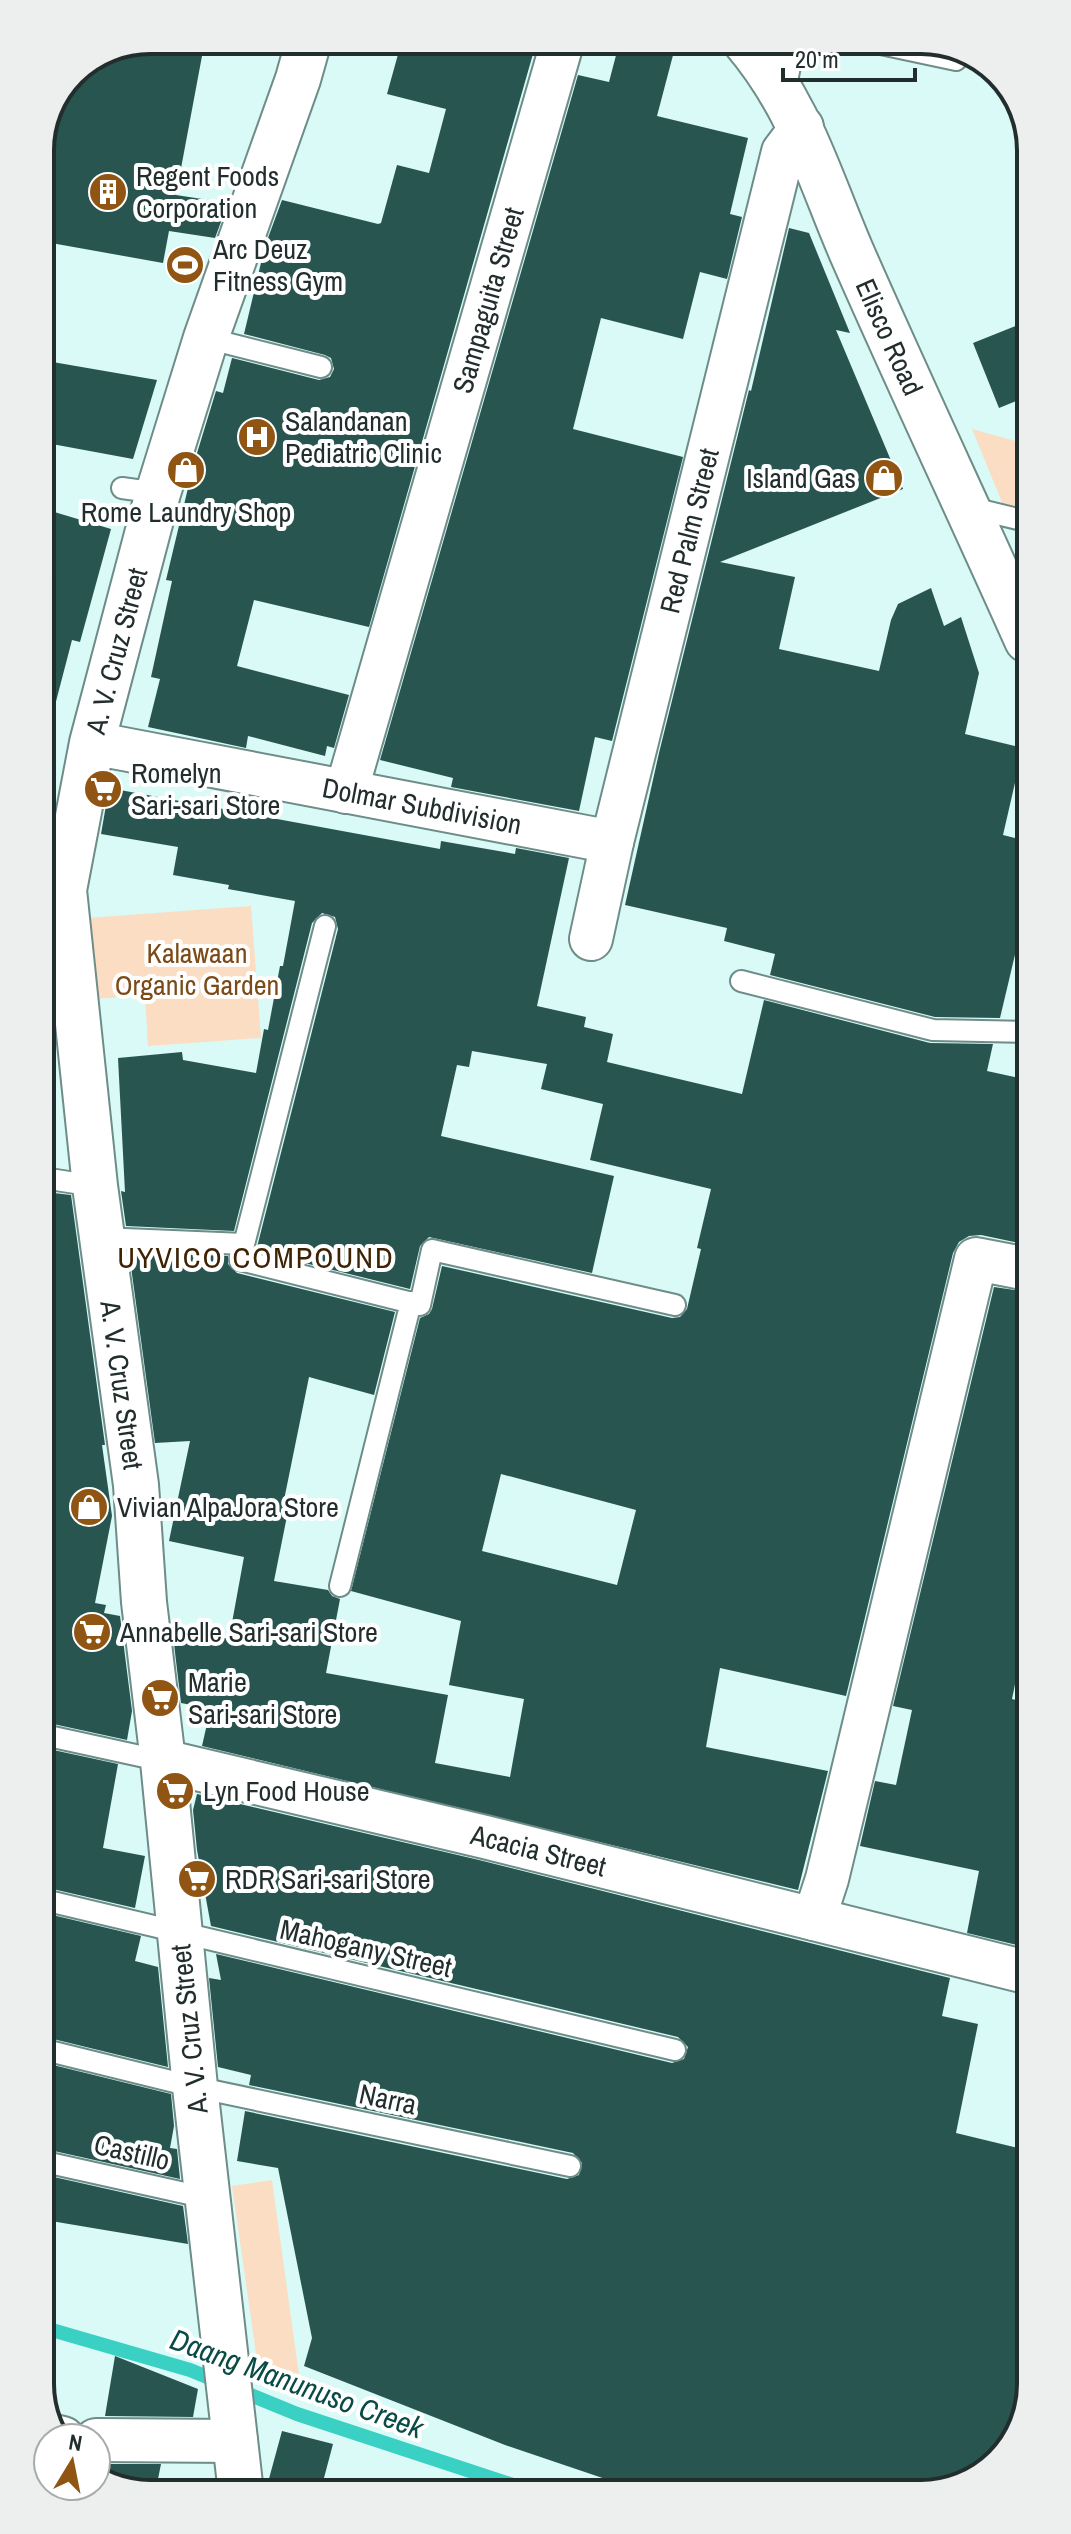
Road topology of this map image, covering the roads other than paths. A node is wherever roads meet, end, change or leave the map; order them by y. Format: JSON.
{"nodes":[{"id":1,"x":305,"y":54,"type":"edge"},
{"id":2,"x":559,"y":54,"type":"edge"},
{"id":3,"x":754,"y":54,"type":"edge"},
{"id":4,"x":795,"y":54,"type":"edge"},
{"id":5,"x":793,"y":112,"type":"junction"},
{"id":6,"x":206,"y":338,"type":"junction"},
{"id":7,"x":321,"y":367,"type":"dead end"},
{"id":8,"x":968,"y":507,"type":"junction"},
{"id":9,"x":1017,"y":519,"type":"edge"},
{"id":10,"x":1017,"y":617,"type":"edge"},
{"id":11,"x":92,"y":743,"type":"junction"},
{"id":12,"x":346,"y":792,"type":"junction"},
{"id":13,"x":612,"y":842,"type":"junction"},
{"id":14,"x":325,"y":926,"type":"dead end"},
{"id":15,"x":591,"y":939,"type":"dead end"},
{"id":16,"x":741,"y":981,"type":"dead end"},
{"id":17,"x":1017,"y":1032,"type":"edge"},
{"id":18,"x":54,"y":1180,"type":"edge"},
{"id":19,"x":95,"y":1186,"type":"junction"},
{"id":20,"x":101,"y":1238,"type":"junction"},
{"id":21,"x":244,"y":1244,"type":"junction"},
{"id":22,"x":1017,"y":1267,"type":"edge"},
{"id":23,"x":411,"y":1302,"type":"junction"},
{"id":24,"x":675,"y":1305,"type":"dead end"},
{"id":25,"x":340,"y":1586,"type":"dead end"},
{"id":26,"x":54,"y":1737,"type":"edge"},
{"id":27,"x":163,"y":1761,"type":"junction"},
{"id":28,"x":54,"y":1902,"type":"edge"},
{"id":29,"x":814,"y":1919,"type":"junction"},
{"id":30,"x":179,"y":1931,"type":"junction"},
{"id":31,"x":1017,"y":1970,"type":"edge"},
{"id":32,"x":675,"y":2050,"type":"dead end"},
{"id":33,"x":54,"y":2052,"type":"edge"},
{"id":34,"x":195,"y":2087,"type":"junction"},
{"id":35,"x":54,"y":2164,"type":"edge"},
{"id":36,"x":570,"y":2166,"type":"dead end"},
{"id":37,"x":207,"y":2198,"type":"junction"},
{"id":38,"x":112,"y":2440,"type":"edge"},
{"id":39,"x":236,"y":2441,"type":"junction"},
{"id":40,"x":240,"y":2480,"type":"edge"}],
"edges":[{"from":1,"to":6,"type":"street","name":"A. V. Cruz Street"},
{"from":2,"to":12,"type":"street","name":"Sampaguita Street"},
{"from":3,"to":5,"type":"street","name":"Elisco Road"},
{"from":4,"to":5,"type":"lane"},
{"from":5,"to":8,"type":"street","name":"Elisco Road"},
{"from":5,"to":13,"type":"street","name":"Red Palm Street"},
{"from":6,"to":7,"type":"lane"},
{"from":6,"to":11,"type":"street","name":"A. V. Cruz Street"},
{"from":8,"to":9,"type":"lane"},
{"from":8,"to":10,"type":"street","name":"Elisco Road"},
{"from":11,"to":12,"type":"street","name":"Dolmar Subdivision"},
{"from":11,"to":19,"type":"street","name":"A. V. Cruz Street"},
{"from":12,"to":13,"type":"street","name":"Dolmar Subdivision"},
{"from":13,"to":15,"type":"street","name":"Red Palm Street"},
{"from":14,"to":21,"type":"lane"},
{"from":16,"to":17,"type":"lane"},
{"from":18,"to":19,"type":"lane"},
{"from":19,"to":20,"type":"street","name":"A. V. Cruz Street"},
{"from":20,"to":21,"type":"lane"},
{"from":20,"to":27,"type":"street","name":"A. V. Cruz Street"},
{"from":21,"to":23,"type":"lane"},
{"from":22,"to":29,"type":"street"},
{"from":23,"to":24,"type":"lane"},
{"from":23,"to":25,"type":"lane"},
{"from":26,"to":27,"type":"lane","name":"Acacia Street"},
{"from":27,"to":29,"type":"street","name":"Acacia Street"},
{"from":27,"to":30,"type":"street","name":"A. V. Cruz Street"},
{"from":28,"to":30,"type":"lane","name":"Mahogany Street"},
{"from":29,"to":31,"type":"street","name":"Acacia Street"},
{"from":30,"to":32,"type":"lane","name":"Mahogany Street"},
{"from":30,"to":34,"type":"street","name":"A. V. Cruz Street"},
{"from":33,"to":34,"type":"lane","name":"Narra"},
{"from":34,"to":36,"type":"lane","name":"Narra"},
{"from":34,"to":37,"type":"street","name":"A. V. Cruz Street"},
{"from":35,"to":37,"type":"lane","name":"Castillo"},
{"from":37,"to":39,"type":"street","name":"A. V. Cruz Street"},
{"from":38,"to":39,"type":"street"},
{"from":39,"to":40,"type":"street","name":"A. V. Cruz Street"}]}
